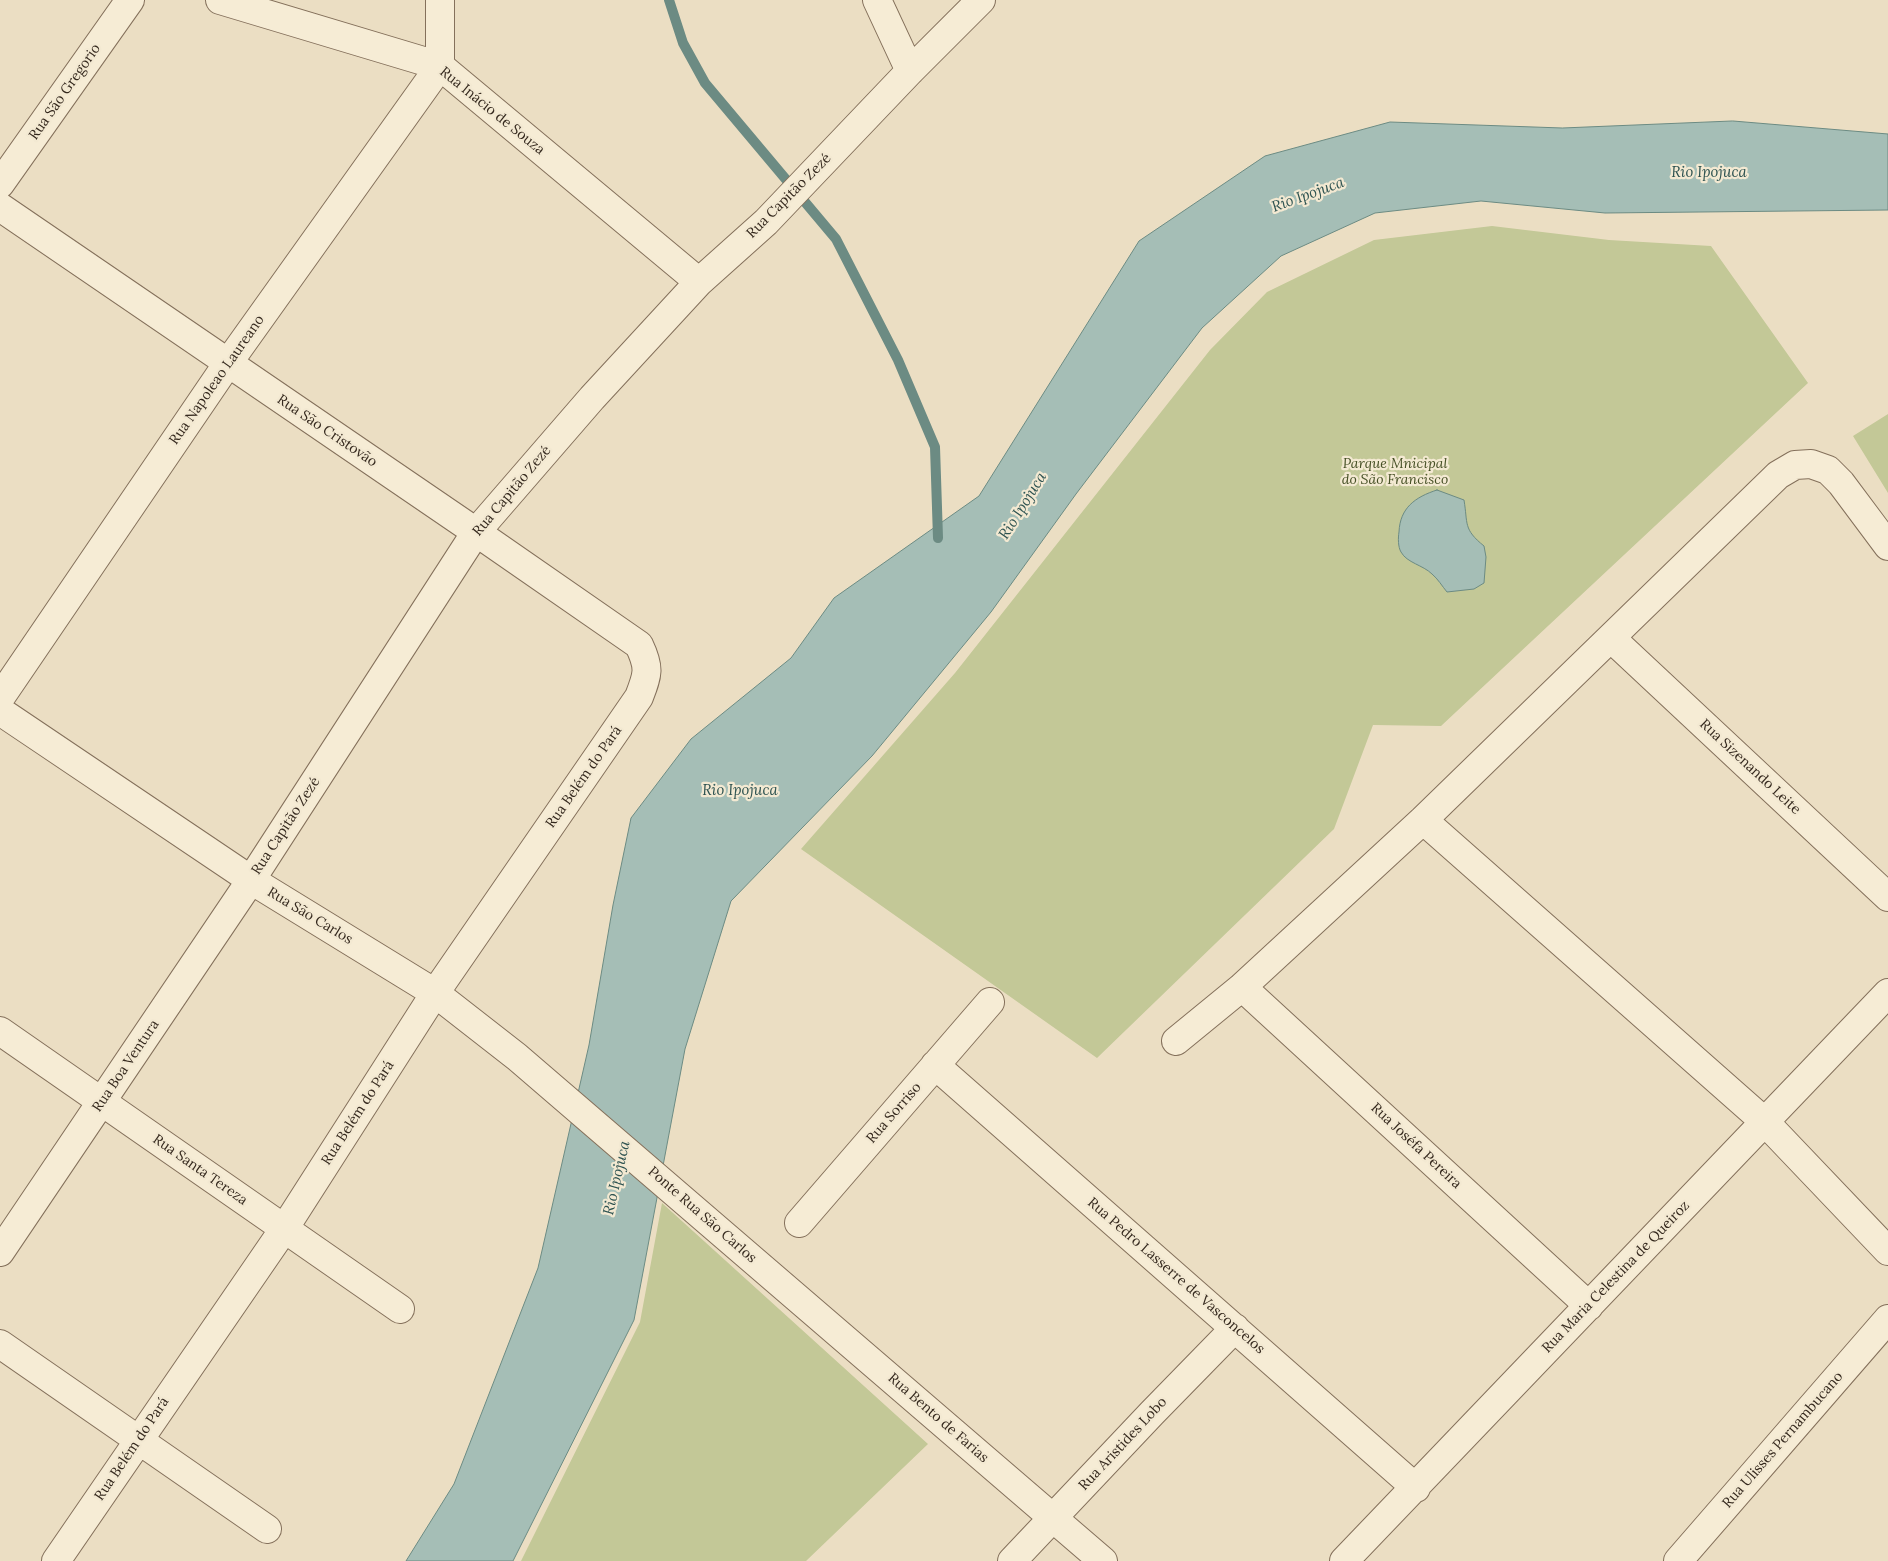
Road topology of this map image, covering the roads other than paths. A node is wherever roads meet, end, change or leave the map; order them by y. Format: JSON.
{"nodes":[{"id":1,"x":130,"y":0,"type":"edge"},
{"id":2,"x":220,"y":0,"type":"edge"},
{"id":3,"x":440,"y":0,"type":"edge"},
{"id":4,"x":877,"y":0,"type":"edge"},
{"id":5,"x":981,"y":0,"type":"edge"},
{"id":6,"x":440,"y":66,"type":"junction"},
{"id":7,"x":910,"y":71,"type":"junction"},
{"id":8,"x":0,"y":184,"type":"edge"},
{"id":9,"x":0,"y":207,"type":"edge"},
{"id":10,"x":699,"y":282,"type":"junction"},
{"id":11,"x":228,"y":363,"type":"junction"},
{"id":12,"x":476,"y":532,"type":"junction"},
{"id":13,"x":1888,"y":546,"type":"edge"},
{"id":14,"x":1611,"y":638,"type":"junction"},
{"id":15,"x":647,"y":661,"type":"joint"},
{"id":16,"x":0,"y":698,"type":"edge"},
{"id":17,"x":0,"y":711,"type":"edge"},
{"id":18,"x":1423,"y":820,"type":"junction"},
{"id":19,"x":251,"y":880,"type":"junction"},
{"id":20,"x":1888,"y":896,"type":"edge"},
{"id":21,"x":1242,"y":987,"type":"junction"},
{"id":22,"x":436,"y":992,"type":"junction"},
{"id":23,"x":1888,"y":993,"type":"edge"},
{"id":24,"x":990,"y":1002,"type":"dead end"},
{"id":25,"x":0,"y":1031,"type":"edge"},
{"id":26,"x":1176,"y":1041,"type":"dead end"},
{"id":27,"x":517,"y":1057,"type":"joint"},
{"id":28,"x":935,"y":1066,"type":"junction"},
{"id":29,"x":102,"y":1102,"type":"junction"},
{"id":30,"x":1765,"y":1122,"type":"junction"},
{"id":31,"x":799,"y":1223,"type":"dead end"},
{"id":32,"x":284,"y":1229,"type":"junction"},
{"id":33,"x":0,"y":1252,"type":"edge"},
{"id":34,"x":1888,"y":1252,"type":"edge"},
{"id":35,"x":772,"y":1276,"type":"joint"},
{"id":36,"x":1589,"y":1306,"type":"junction"},
{"id":37,"x":400,"y":1309,"type":"dead end"},
{"id":38,"x":1888,"y":1319,"type":"edge"},
{"id":39,"x":1236,"y":1328,"type":"junction"},
{"id":40,"x":0,"y":1344,"type":"edge"},
{"id":41,"x":138,"y":1440,"type":"junction"},
{"id":42,"x":1416,"y":1488,"type":"junction"},
{"id":43,"x":1054,"y":1518,"type":"junction"},
{"id":44,"x":267,"y":1529,"type":"dead end"},
{"id":45,"x":56,"y":1561,"type":"edge"},
{"id":46,"x":1012,"y":1561,"type":"edge"},
{"id":47,"x":1103,"y":1561,"type":"edge"},
{"id":48,"x":1344,"y":1561,"type":"edge"},
{"id":49,"x":1678,"y":1561,"type":"edge"}],
"edges":[{"from":1,"to":8,"type":"street","name":"Rua São Gregorio"},
{"from":2,"to":6,"type":"street","name":"Rua Inácio de Souza"},
{"from":3,"to":6,"type":"street"},
{"from":4,"to":7,"type":"street"},
{"from":5,"to":7,"type":"street","name":"Rua Capitão Zezé"},
{"from":6,"to":10,"type":"street","name":"Rua Inácio de Souza"},
{"from":6,"to":11,"type":"street","name":"Rua Napoleao Laureano"},
{"from":7,"to":10,"type":"street","name":"Rua Capitão Zezé"},
{"from":9,"to":11,"type":"street","name":"Rua São Cristovão"},
{"from":10,"to":12,"type":"street","name":"Rua Capitão Zezé"},
{"from":11,"to":12,"type":"street","name":"Rua São Cristovão"},
{"from":11,"to":16,"type":"street","name":"Rua Napoleao Laureano"},
{"from":12,"to":15,"type":"street","name":"Rua São Cristovão"},
{"from":12,"to":19,"type":"street","name":"Rua Capitão Zezé"},
{"from":13,"to":14,"type":"street"},
{"from":14,"to":18,"type":"street"},
{"from":14,"to":20,"type":"street","name":"Rua Sizenando Leite"},
{"from":15,"to":22,"type":"street","name":"Rua Belém do Pará"},
{"from":17,"to":19,"type":"street","name":"Rua São Carlos"},
{"from":18,"to":21,"type":"street"},
{"from":18,"to":30,"type":"street"},
{"from":19,"to":22,"type":"street","name":"Rua São Carlos"},
{"from":19,"to":29,"type":"street","name":"Rua Boa Ventura"},
{"from":21,"to":26,"type":"street"},
{"from":21,"to":36,"type":"street","name":"Rua Joséfa Pereira"},
{"from":22,"to":27,"type":"street","name":"Rua São Carlos"},
{"from":22,"to":32,"type":"street","name":"Rua Belém do Pará"},
{"from":23,"to":30,"type":"street","name":"Rua Maria Celestina de Queiroz"},
{"from":24,"to":28,"type":"street","name":"Rua Sorriso"},
{"from":25,"to":29,"type":"street","name":"Rua Santa Tereza"},
{"from":27,"to":35,"type":"street","name":"Ponte Rua São Carlos"},
{"from":28,"to":31,"type":"street","name":"Rua Sorriso"},
{"from":28,"to":39,"type":"street","name":"Rua Pedro Lasserre de Vasconcelos"},
{"from":29,"to":32,"type":"street","name":"Rua Santa Tereza"},
{"from":29,"to":33,"type":"street","name":"Rua Boa Ventura"},
{"from":30,"to":34,"type":"street"},
{"from":30,"to":36,"type":"street","name":"Rua Maria Celestina de Queiroz"},
{"from":32,"to":37,"type":"street","name":"Rua Santa Tereza"},
{"from":32,"to":41,"type":"street","name":"Rua Belém do Pará"},
{"from":35,"to":43,"type":"street","name":"Rua Bento de Farias"},
{"from":36,"to":42,"type":"street","name":"Rua Maria Celestina de Queiroz"},
{"from":38,"to":49,"type":"street","name":"Rua Ulisses Pernambucano"},
{"from":39,"to":42,"type":"street","name":"Rua Pedro Lasserre de Vasconcelos"},
{"from":39,"to":43,"type":"street","name":"Rua Aristides Lobo"},
{"from":40,"to":41,"type":"street"},
{"from":41,"to":44,"type":"street"},
{"from":41,"to":45,"type":"street","name":"Rua Belém do Pará"},
{"from":42,"to":48,"type":"street","name":"Rua Maria Celestina de Queiroz"},
{"from":43,"to":46,"type":"street","name":"Rua Aristides Lobo"},
{"from":43,"to":47,"type":"street","name":"Rua Bento de Farias"}]}
